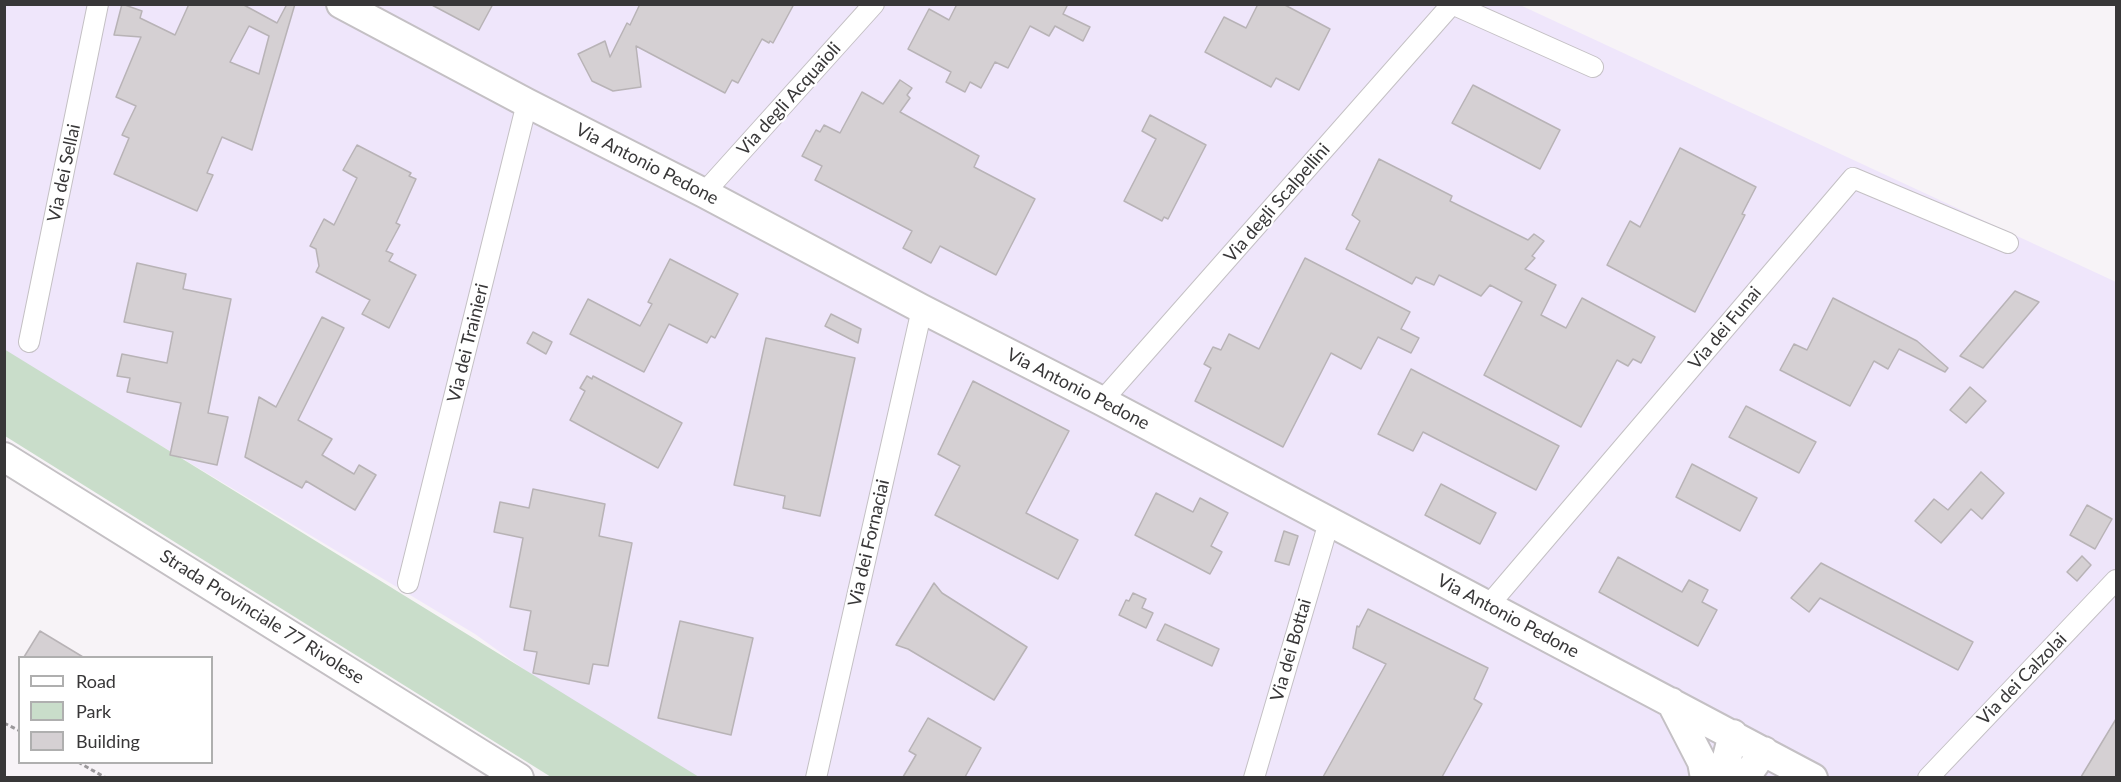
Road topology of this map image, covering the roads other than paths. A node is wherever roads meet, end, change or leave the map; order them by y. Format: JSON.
{"nodes":[{"id":1,"x":98,"y":4,"type":"edge"},
{"id":2,"x":341,"y":4,"type":"edge"},
{"id":3,"x":874,"y":4,"type":"edge"},
{"id":4,"x":1452,"y":4,"type":"edge"},
{"id":5,"x":1593,"y":68,"type":"dead end"},
{"id":6,"x":527,"y":103,"type":"junction"},
{"id":7,"x":704,"y":193,"type":"junction"},
{"id":8,"x":2008,"y":243,"type":"dead end"},
{"id":9,"x":922,"y":309,"type":"junction"},
{"id":10,"x":29,"y":342,"type":"dead end"},
{"id":11,"x":1102,"y":401,"type":"junction"},
{"id":12,"x":4,"y":457,"type":"edge"},
{"id":13,"x":1329,"y":522,"type":"junction"},
{"id":14,"x":2116,"y":580,"type":"edge"},
{"id":15,"x":408,"y":583,"type":"dead end"},
{"id":16,"x":1488,"y":606,"type":"junction"},
{"id":17,"x":1671,"y":702,"type":"junction"},
{"id":18,"x":1733,"y":734,"type":"junction"},
{"id":19,"x":1764,"y":751,"type":"junction"},
{"id":20,"x":519,"y":777,"type":"edge"},
{"id":21,"x":816,"y":777,"type":"edge"},
{"id":22,"x":1254,"y":777,"type":"edge"},
{"id":23,"x":1705,"y":777,"type":"edge"},
{"id":24,"x":1722,"y":777,"type":"edge"},
{"id":25,"x":1745,"y":777,"type":"edge"},
{"id":26,"x":1813,"y":777,"type":"edge"},
{"id":27,"x":1928,"y":777,"type":"edge"}],
"edges":[{"from":1,"to":10,"type":"street","name":"Via dei Sellai"},
{"from":2,"to":6,"type":"street","name":"Via Antonio Pedone"},
{"from":3,"to":7,"type":"street","name":"Via degli Acquaioli"},
{"from":4,"to":5,"type":"street","name":"Via degli Scalpellini"},
{"from":4,"to":11,"type":"street","name":"Via degli Scalpellini"},
{"from":6,"to":7,"type":"street","name":"Via Antonio Pedone"},
{"from":6,"to":15,"type":"street","name":"Via dei Trainieri"},
{"from":7,"to":9,"type":"street","name":"Via Antonio Pedone"},
{"from":8,"to":16,"type":"street","name":"Via dei Funai"},
{"from":9,"to":11,"type":"street","name":"Via Antonio Pedone"},
{"from":9,"to":21,"type":"street","name":"Via dei Fornaciai"},
{"from":11,"to":13,"type":"street","name":"Via Antonio Pedone"},
{"from":12,"to":20,"type":"street","name":"Strada Provinciale 77 Rivolese"},
{"from":13,"to":16,"type":"street","name":"Via Antonio Pedone"},
{"from":13,"to":22,"type":"street","name":"Via dei Bottai"},
{"from":14,"to":27,"type":"street","name":"Via dei Calzolai"},
{"from":16,"to":17,"type":"street","name":"Via Antonio Pedone"},
{"from":17,"to":18,"type":"street","name":"Via Antonio Pedone"},
{"from":17,"to":23,"type":"street"},
{"from":18,"to":19,"type":"street","name":"Via Antonio Pedone"},
{"from":18,"to":24,"type":"street"},
{"from":19,"to":25,"type":"street"},
{"from":19,"to":26,"type":"street","name":"Via Antonio Pedone"}]}
